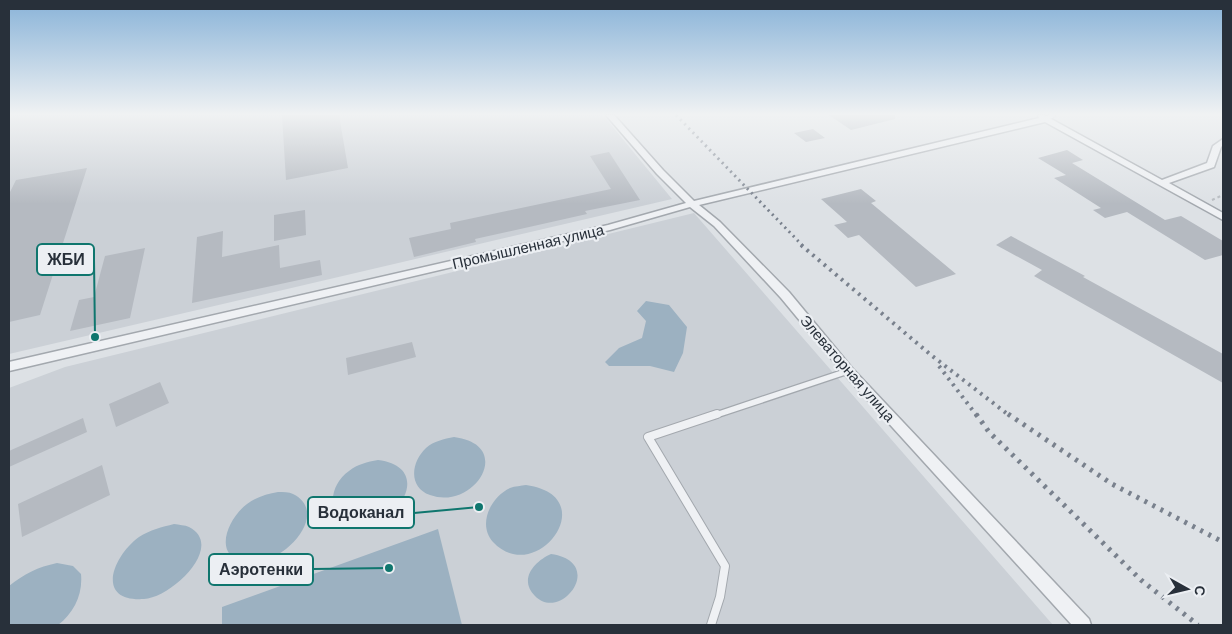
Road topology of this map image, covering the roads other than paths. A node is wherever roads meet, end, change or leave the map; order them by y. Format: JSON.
{"nodes":[{"id":1,"x":636,"y":145,"type":"edge"},
{"id":2,"x":931,"y":145,"type":"edge"},
{"id":3,"x":1095,"y":145,"type":"edge"},
{"id":4,"x":1219,"y":145,"type":"edge"},
{"id":5,"x":1162,"y":183,"type":"junction"},
{"id":6,"x":692,"y":204,"type":"junction"},
{"id":7,"x":1223,"y":217,"type":"edge"},
{"id":8,"x":9,"y":367,"type":"edge"},
{"id":9,"x":848,"y":371,"type":"junction"},
{"id":10,"x":711,"y":625,"type":"edge"},
{"id":11,"x":1083,"y":625,"type":"edge"}],
"edges":[{"from":1,"to":6,"type":"street","name":"Элеваторная улица"},
{"from":2,"to":6,"type":"street","name":"Промышленная улица"},
{"from":3,"to":5,"type":"street"},
{"from":4,"to":5,"type":"street"},
{"from":5,"to":7,"type":"street"},
{"from":6,"to":8,"type":"street","name":"Промышленная улица"},
{"from":6,"to":9,"type":"street","name":"Элеваторная улица"},
{"from":9,"to":10,"type":"lane"},
{"from":9,"to":11,"type":"street","name":"Элеваторная улица"}]}
